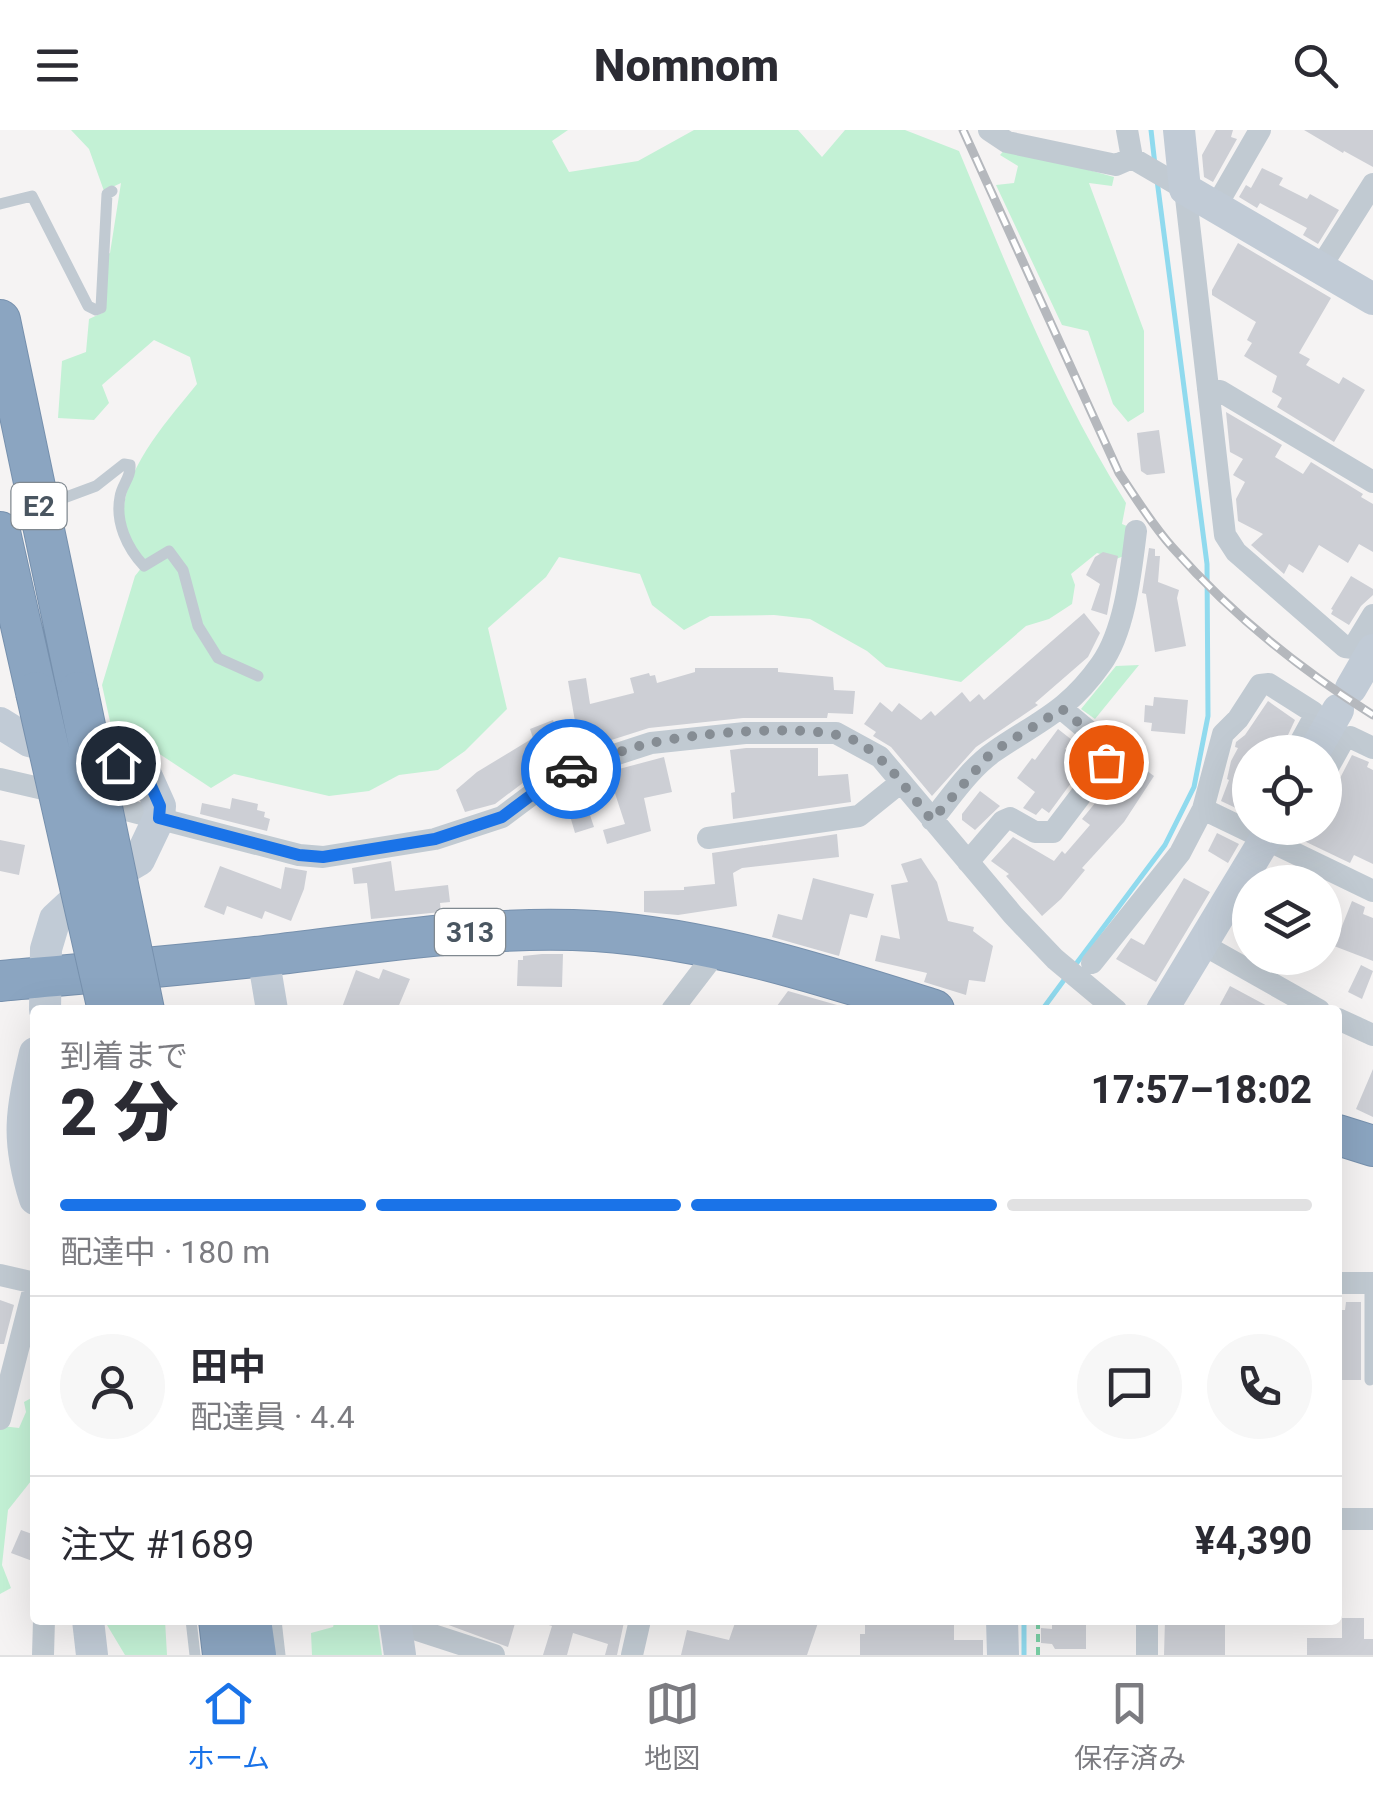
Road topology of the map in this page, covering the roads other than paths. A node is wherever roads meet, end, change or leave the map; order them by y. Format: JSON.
{"nodes":[{"id":1,"x":988,"y":130,"type":"edge"},
{"id":2,"x":1127,"y":130,"type":"edge"},
{"id":3,"x":1179,"y":130,"type":"edge"},
{"id":4,"x":1260,"y":130,"type":"edge"},
{"id":5,"x":1139,"y":163,"type":"junction"},
{"id":6,"x":1373,"y":184,"type":"edge"},
{"id":7,"x":1178,"y":185,"type":"junction"},
{"id":8,"x":112,"y":191,"type":"dead end"},
{"id":9,"x":0,"y":204,"type":"edge"},
{"id":10,"x":1214,"y":208,"type":"junction"},
{"id":11,"x":1320,"y":268,"type":"junction"},
{"id":12,"x":1373,"y":299,"type":"edge"},
{"id":13,"x":0,"y":320,"type":"edge"},
{"id":14,"x":1208,"y":389,"type":"junction"},
{"id":15,"x":1373,"y":482,"type":"edge"},
{"id":16,"x":61,"y":499,"type":"dead end"},
{"id":17,"x":1136,"y":531,"type":"dead end"},
{"id":18,"x":0,"y":532,"type":"edge"},
{"id":19,"x":1373,"y":615,"type":"edge"},
{"id":20,"x":1373,"y":650,"type":"edge"},
{"id":21,"x":258,"y":676,"type":"dead end"},
{"id":22,"x":1062,"y":709,"type":"junction"},
{"id":23,"x":0,"y":722,"type":"edge"},
{"id":24,"x":1305,"y":735,"type":"edge"},
{"id":25,"x":1324,"y":735,"type":"edge"},
{"id":26,"x":1342,"y":743,"type":"edge"},
{"id":27,"x":1373,"y":748,"type":"edge"},
{"id":28,"x":0,"y":779,"type":"edge"},
{"id":29,"x":900,"y":784,"type":"junction"},
{"id":30,"x":1202,"y":809,"type":"junction"},
{"id":31,"x":159,"y":818,"type":"junction"},
{"id":32,"x":932,"y":820,"type":"junction"},
{"id":33,"x":1232,"y":820,"type":"edge"},
{"id":34,"x":708,"y":838,"type":"dead end"},
{"id":35,"x":1263,"y":845,"type":"edge"},
{"id":36,"x":1291,"y":845,"type":"edge"},
{"id":37,"x":968,"y":862,"type":"junction"},
{"id":38,"x":1373,"y":891,"type":"edge"},
{"id":39,"x":1202,"y":944,"type":"junction"},
{"id":40,"x":713,"y":948,"type":"junction"},
{"id":41,"x":262,"y":956,"type":"junction"},
{"id":42,"x":1084,"y":970,"type":"junction"},
{"id":43,"x":0,"y":981,"type":"edge"},
{"id":44,"x":46,"y":993,"type":"edge"},
{"id":45,"x":107,"y":1005,"type":"edge"},
{"id":46,"x":143,"y":1005,"type":"edge"},
{"id":47,"x":271,"y":1005,"type":"edge"},
{"id":48,"x":676,"y":1005,"type":"edge"},
{"id":49,"x":918,"y":1005,"type":"edge"},
{"id":50,"x":1112,"y":1005,"type":"edge"},
{"id":51,"x":1165,"y":1005,"type":"edge"},
{"id":52,"x":1311,"y":1005,"type":"edge"},
{"id":53,"x":1342,"y":1022,"type":"edge"},
{"id":54,"x":1373,"y":1035,"type":"edge"},
{"id":55,"x":30,"y":1076,"type":"edge"},
{"id":56,"x":1342,"y":1136,"type":"edge"},
{"id":57,"x":1373,"y":1146,"type":"edge"},
{"id":58,"x":30,"y":1184,"type":"edge"},
{"id":59,"x":0,"y":1274,"type":"edge"},
{"id":60,"x":30,"y":1282,"type":"edge"},
{"id":61,"x":1342,"y":1284,"type":"edge"},
{"id":62,"x":1372,"y":1284,"type":"edge"},
{"id":63,"x":30,"y":1302,"type":"edge"},
{"id":64,"x":1370,"y":1380,"type":"dead end"},
{"id":65,"x":0,"y":1417,"type":"edge"},
{"id":66,"x":1373,"y":1519,"type":"edge"},
{"id":67,"x":1342,"y":1520,"type":"edge"},
{"id":68,"x":44,"y":1625,"type":"edge"},
{"id":69,"x":89,"y":1625,"type":"edge"},
{"id":70,"x":192,"y":1625,"type":"edge"},
{"id":71,"x":220,"y":1625,"type":"edge"},
{"id":72,"x":252,"y":1625,"type":"edge"},
{"id":73,"x":277,"y":1625,"type":"edge"},
{"id":74,"x":639,"y":1625,"type":"edge"},
{"id":75,"x":1002,"y":1625,"type":"edge"},
{"id":76,"x":1147,"y":1625,"type":"edge"},
{"id":77,"x":397,"y":1630,"type":"edge"},
{"id":78,"x":42,"y":1655,"type":"edge"},
{"id":79,"x":92,"y":1655,"type":"edge"},
{"id":80,"x":195,"y":1655,"type":"edge"},
{"id":81,"x":223,"y":1655,"type":"edge"},
{"id":82,"x":256,"y":1655,"type":"edge"},
{"id":83,"x":280,"y":1655,"type":"edge"},
{"id":84,"x":494,"y":1655,"type":"edge"},
{"id":85,"x":632,"y":1655,"type":"edge"},
{"id":86,"x":1002,"y":1655,"type":"edge"},
{"id":87,"x":1147,"y":1655,"type":"edge"}],
"edges":[{"from":1,"to":5,"type":"street"},
{"from":2,"to":5,"type":"street"},
{"from":3,"to":7,"type":"street"},
{"from":4,"to":10,"type":"street"},
{"from":5,"to":7,"type":"street"},
{"from":6,"to":11,"type":"street"},
{"from":7,"to":10,"type":"street"},
{"from":7,"to":14,"type":"street"},
{"from":8,"to":9,"type":"lane"},
{"from":10,"to":11,"type":"street"},
{"from":11,"to":12,"type":"street"},
{"from":13,"to":46,"type":"highway","number":"E2","bridge":true},
{"from":14,"to":15,"type":"street"},
{"from":14,"to":19,"type":"street"},
{"from":16,"to":21,"type":"lane"},
{"from":17,"to":22,"type":"street"},
{"from":18,"to":45,"type":"highway","number":"E2","bridge":true},
{"from":20,"to":25,"type":"street"},
{"from":22,"to":32,"type":"street"},
{"from":22,"to":37,"type":"street"},
{"from":23,"to":31,"type":"street"},
{"from":24,"to":30,"type":"street"},
{"from":26,"to":27,"type":"street"},
{"from":28,"to":31,"type":"street"},
{"from":29,"to":31,"type":"street"},
{"from":29,"to":32,"type":"street"},
{"from":29,"to":34,"type":"street"},
{"from":30,"to":33,"type":"street"},
{"from":30,"to":42,"type":"street"},
{"from":31,"to":44,"type":"street"},
{"from":32,"to":37,"type":"street"},
{"from":35,"to":39,"type":"street"},
{"from":36,"to":38,"type":"street"},
{"from":37,"to":42,"type":"street"},
{"from":39,"to":51,"type":"street"},
{"from":39,"to":52,"type":"street"},
{"from":40,"to":41,"type":"highway","number":"313"},
{"from":40,"to":48,"type":"street"},
{"from":40,"to":49,"type":"highway","number":"313"},
{"from":41,"to":44,"type":"highway","number":"313"},
{"from":41,"to":47,"type":"street"},
{"from":42,"to":50,"type":"street"},
{"from":43,"to":44,"type":"highway","number":"313"},
{"from":53,"to":54,"type":"street"},
{"from":55,"to":58,"type":"street"},
{"from":56,"to":57,"type":"highway"},
{"from":59,"to":60,"type":"street"},
{"from":61,"to":62,"type":"street"},
{"from":62,"to":64,"type":"lane"},
{"from":63,"to":65,"type":"street"},
{"from":66,"to":67,"type":"street"},
{"from":68,"to":78,"type":"street"},
{"from":69,"to":79,"type":"street"},
{"from":70,"to":80,"type":"lane"},
{"from":71,"to":81,"type":"highway"},
{"from":72,"to":82,"type":"highway"},
{"from":73,"to":83,"type":"lane"},
{"from":74,"to":85,"type":"street"},
{"from":75,"to":86,"type":"street"},
{"from":76,"to":87,"type":"street"},
{"from":77,"to":84,"type":"street"}]}
